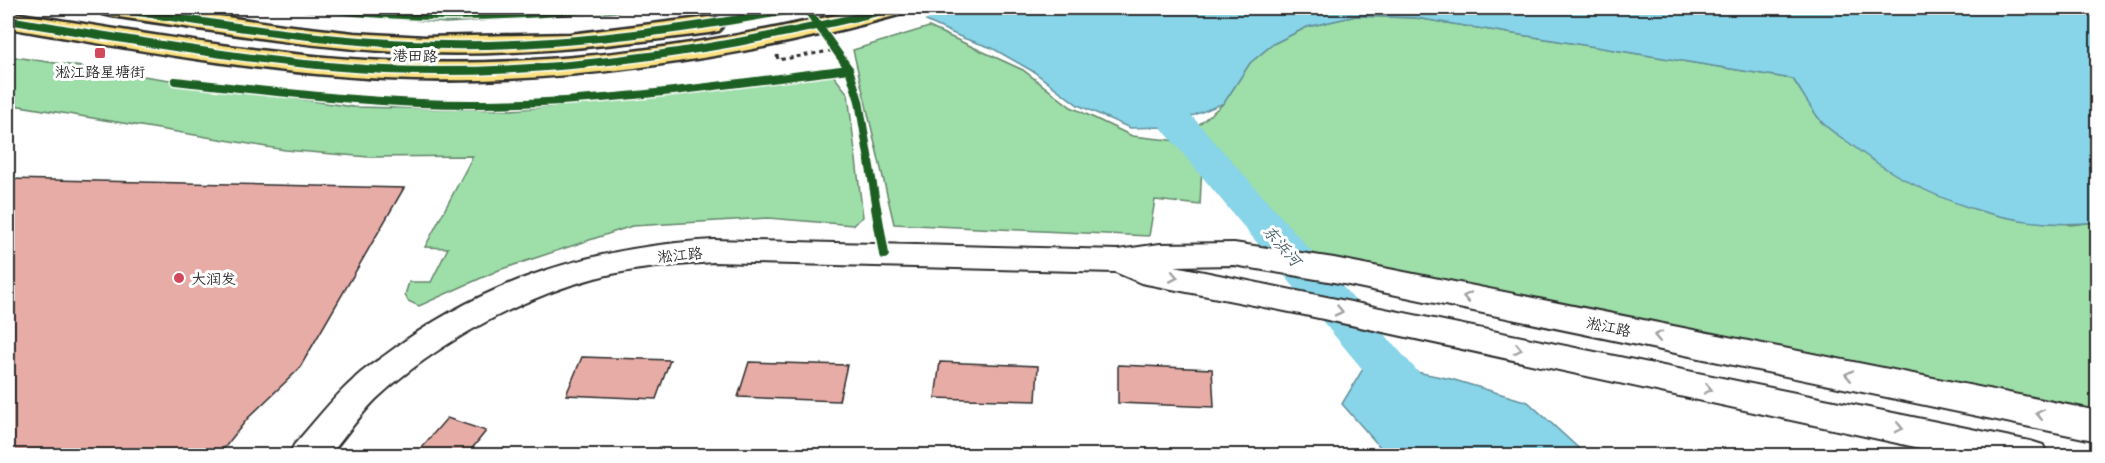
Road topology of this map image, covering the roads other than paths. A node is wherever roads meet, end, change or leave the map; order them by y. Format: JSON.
{"nodes":[{"id":1,"x":112,"y":8,"type":"edge"},
{"id":2,"x":892,"y":8,"type":"edge"},
{"id":3,"x":800,"y":19,"type":"edge"},
{"id":4,"x":8,"y":20,"type":"edge"},
{"id":5,"x":1118,"y":261,"type":"junction"},
{"id":6,"x":1410,"y":286,"type":"junction"},
{"id":7,"x":1394,"y":323,"type":"junction"},
{"id":8,"x":2097,"y":426,"type":"edge"},
{"id":9,"x":307,"y":456,"type":"edge"},
{"id":10,"x":2030,"y":456,"type":"edge"}],
"edges":[{"from":1,"to":3,"type":"main road","name":"港田路"},
{"from":2,"to":3,"type":"main road","name":"港田路"},
{"from":3,"to":4,"type":"main road","name":"港田路"},
{"from":5,"to":6,"type":"street","name":"淞江路"},
{"from":5,"to":7,"type":"street","name":"淞江路","one_way":true},
{"from":5,"to":9,"type":"street","name":"淞江路"},
{"from":6,"to":7,"type":"street"},
{"from":8,"to":6,"type":"street","name":"淞江路","one_way":true},
{"from":7,"to":10,"type":"street","name":"淞江路","one_way":true}]}
